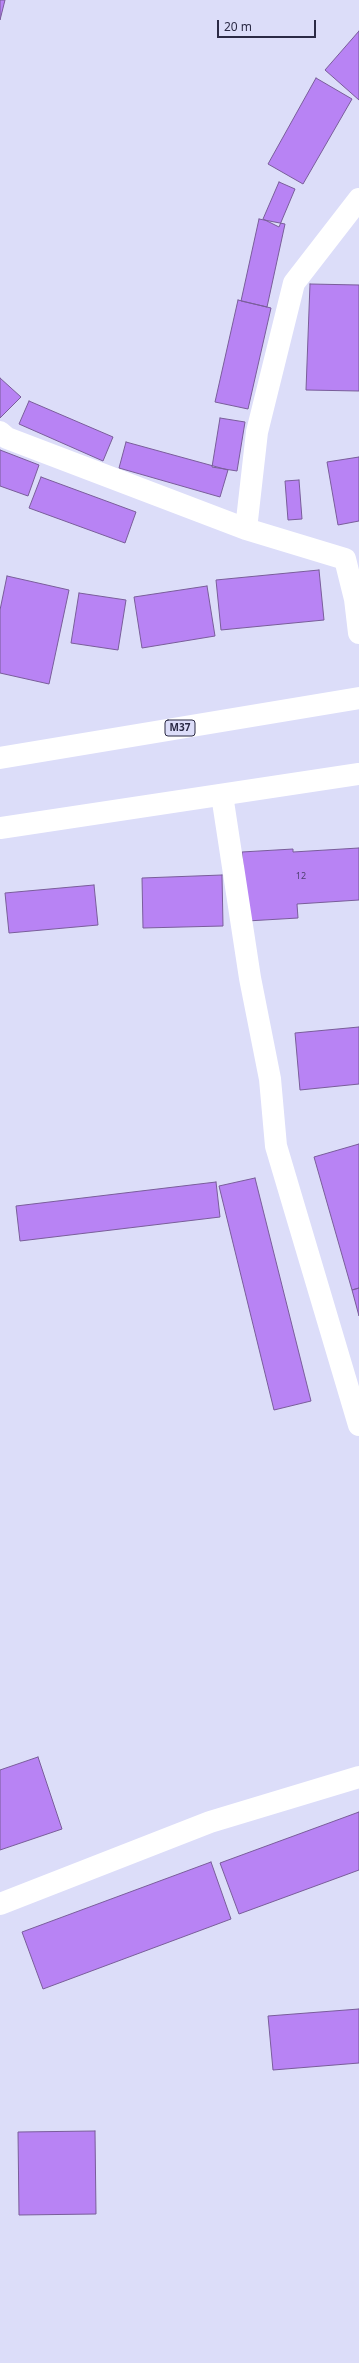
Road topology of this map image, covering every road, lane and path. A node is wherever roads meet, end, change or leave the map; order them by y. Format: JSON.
{"nodes":[{"id":1,"x":359,"y":199,"type":"edge"},
{"id":2,"x":0,"y":432,"type":"edge"},
{"id":3,"x":246,"y":529,"type":"junction"},
{"id":4,"x":352,"y":558,"type":"edge"},
{"id":5,"x":359,"y":633,"type":"edge"},
{"id":6,"x":359,"y":698,"type":"edge"},
{"id":7,"x":0,"y":758,"type":"edge"},
{"id":8,"x":359,"y":774,"type":"edge"},
{"id":9,"x":222,"y":795,"type":"junction"},
{"id":10,"x":0,"y":828,"type":"edge"},
{"id":11,"x":359,"y":1425,"type":"edge"},
{"id":12,"x":359,"y":1777,"type":"edge"},
{"id":13,"x":0,"y":1904,"type":"edge"}],
"edges":[{"from":1,"to":3,"type":"main road"},
{"from":2,"to":3,"type":"main road"},
{"from":3,"to":4,"type":"main road"},
{"from":4,"to":5,"type":"main road"},
{"from":6,"to":7,"type":"main road","number":"M37"},
{"from":8,"to":9,"type":"main road"},
{"from":9,"to":10,"type":"main road"},
{"from":9,"to":11,"type":"main road"},
{"from":12,"to":13,"type":"main road"}]}
